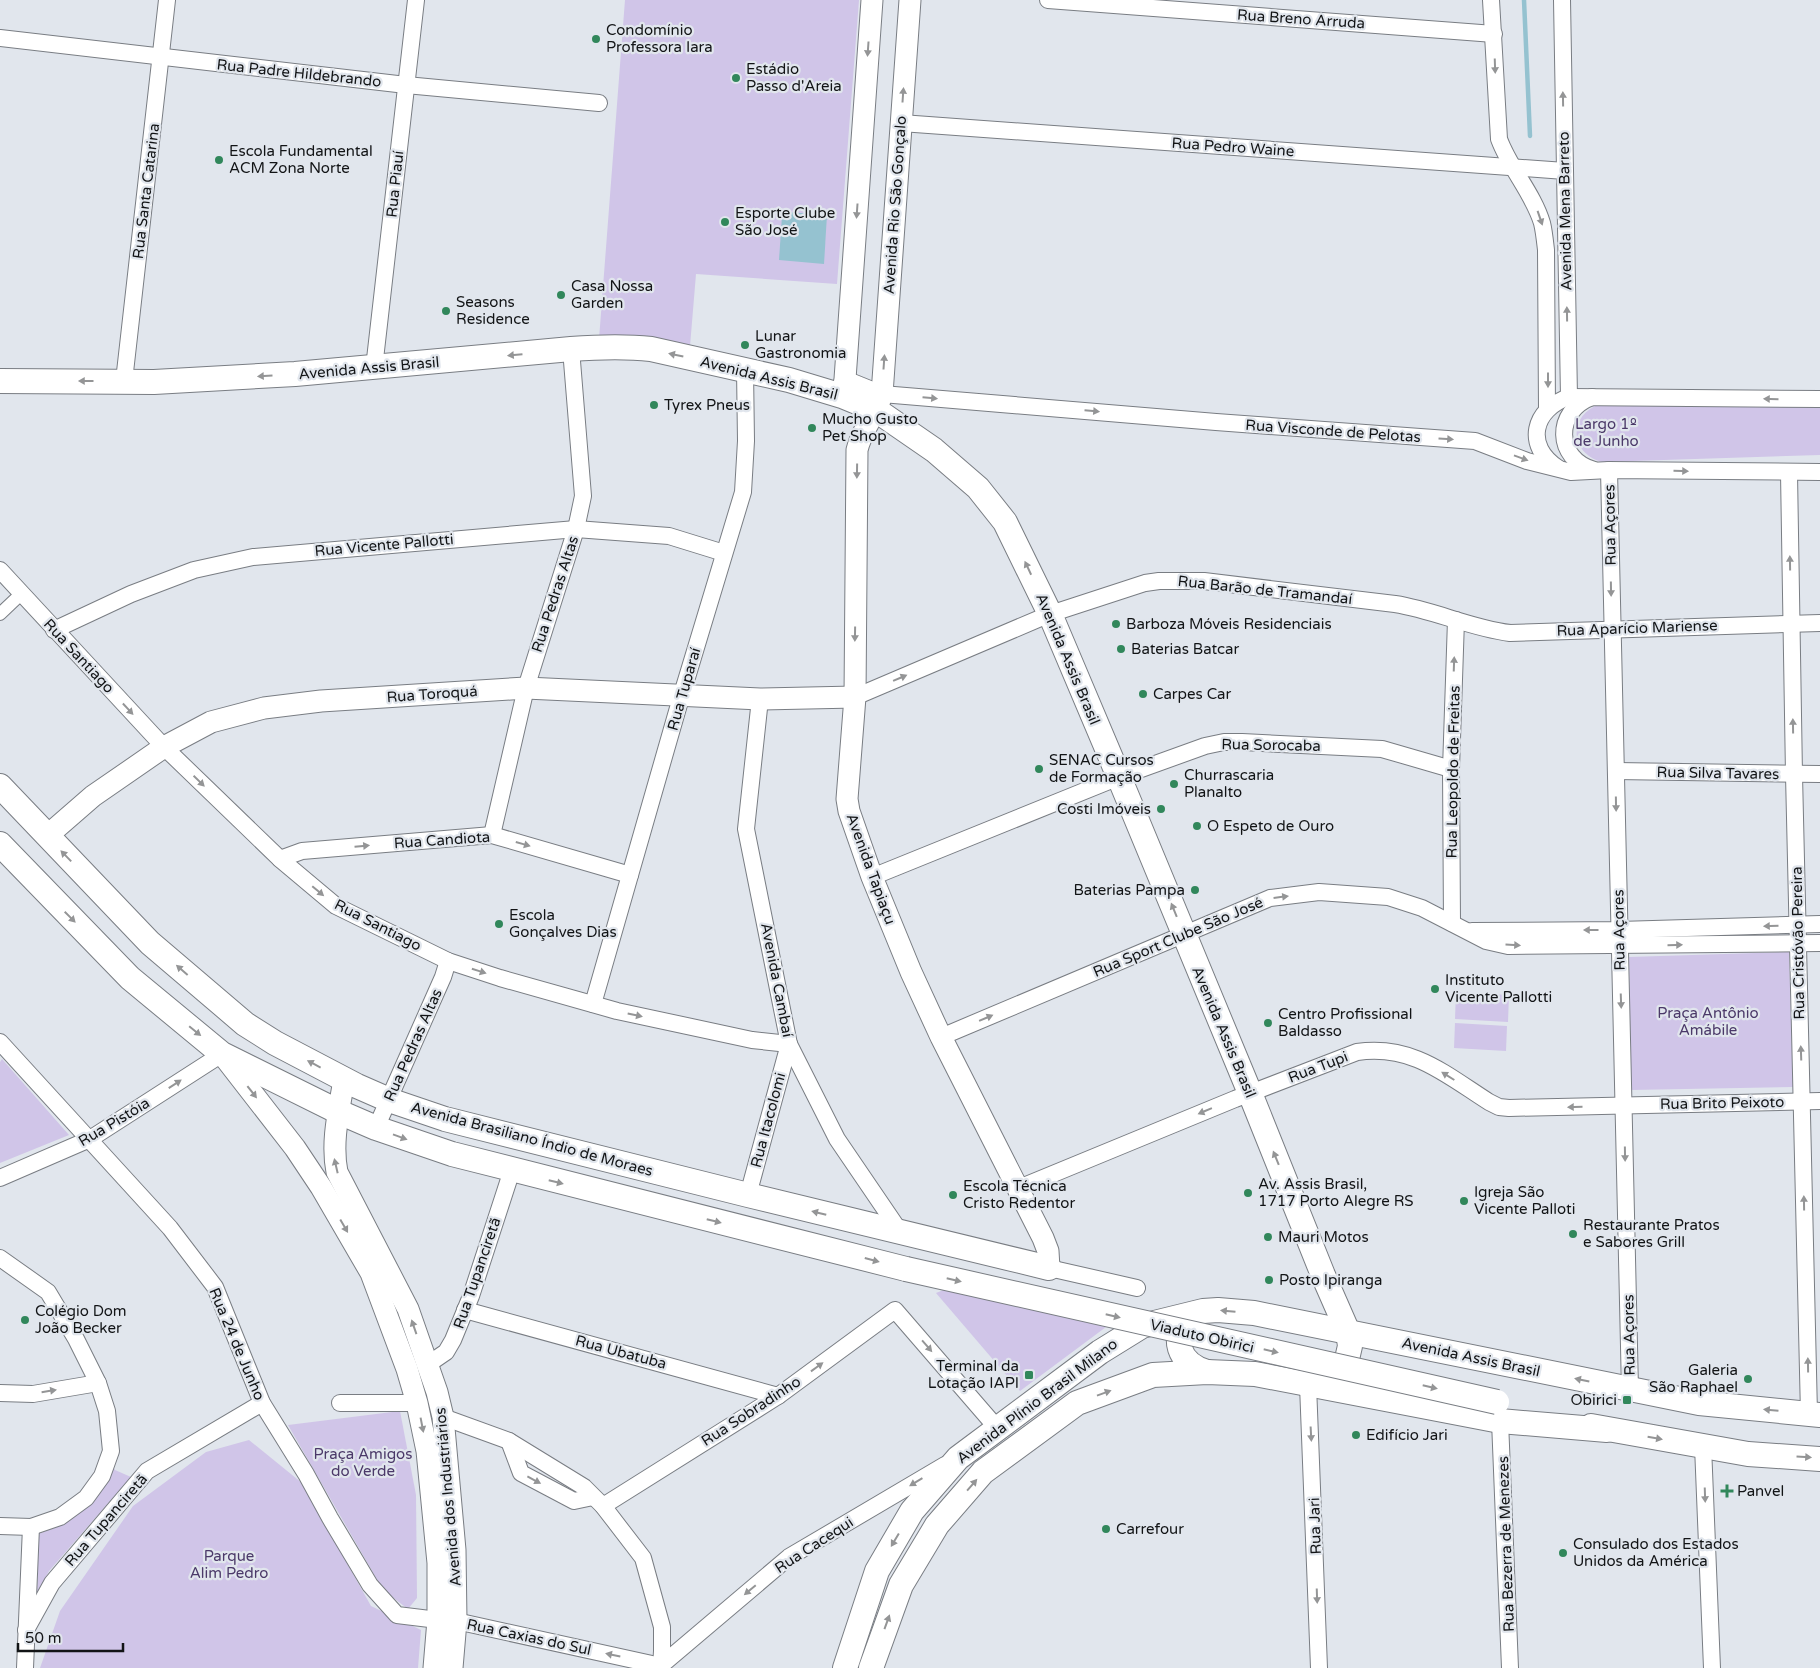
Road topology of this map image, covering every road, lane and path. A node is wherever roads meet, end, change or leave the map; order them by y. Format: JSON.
{"nodes":[{"id":1,"x":167,"y":0,"type":"edge"},
{"id":2,"x":416,"y":0,"type":"edge"},
{"id":3,"x":872,"y":0,"type":"edge"},
{"id":4,"x":910,"y":0,"type":"edge"},
{"id":5,"x":1048,"y":0,"type":"edge"},
{"id":6,"x":1491,"y":0,"type":"edge"},
{"id":7,"x":1562,"y":0,"type":"edge"},
{"id":8,"x":1494,"y":34,"type":"junction"},
{"id":9,"x":0,"y":38,"type":"edge"},
{"id":10,"x":161,"y":57,"type":"junction"},
{"id":11,"x":406,"y":85,"type":"junction"},
{"id":12,"x":599,"y":103,"type":"dead end"},
{"id":13,"x":901,"y":123,"type":"junction"},
{"id":14,"x":1512,"y":167,"type":"junction"},
{"id":15,"x":1564,"y":171,"type":"junction"},
{"id":16,"x":571,"y":349,"type":"junction"},
{"id":17,"x":374,"y":368,"type":"junction"},
{"id":18,"x":745,"y":370,"type":"junction"},
{"id":19,"x":0,"y":381,"type":"edge"},
{"id":20,"x":124,"y":381,"type":"junction"},
{"id":21,"x":844,"y":387,"type":"junction"},
{"id":22,"x":1594,"y":396,"type":"junction"},
{"id":23,"x":1569,"y":398,"type":"junction"},
{"id":24,"x":1820,"y":399,"type":"edge"},
{"id":25,"x":879,"y":402,"type":"junction"},
{"id":26,"x":1547,"y":409,"type":"junction"},
{"id":27,"x":1560,"y":469,"type":"junction"},
{"id":28,"x":1603,"y":470,"type":"junction"},
{"id":29,"x":1820,"y":472,"type":"edge"},
{"id":30,"x":1789,"y":473,"type":"junction"},
{"id":31,"x":576,"y":529,"type":"junction"},
{"id":32,"x":724,"y":553,"type":"junction"},
{"id":33,"x":0,"y":570,"type":"edge"},
{"id":34,"x":22,"y":594,"type":"junction"},
{"id":35,"x":0,"y":614,"type":"edge"},
{"id":36,"x":1050,"y":614,"type":"junction"},
{"id":37,"x":1456,"y":620,"type":"junction"},
{"id":38,"x":1820,"y":623,"type":"edge"},
{"id":39,"x":1791,"y":624,"type":"junction"},
{"id":40,"x":1612,"y":628,"type":"junction"},
{"id":41,"x":54,"y":630,"type":"junction"},
{"id":42,"x":526,"y":688,"type":"junction"},
{"id":43,"x":682,"y":694,"type":"junction"},
{"id":44,"x":855,"y":697,"type":"junction"},
{"id":45,"x":760,"y":699,"type":"junction"},
{"id":46,"x":164,"y":747,"type":"junction"},
{"id":47,"x":1451,"y":769,"type":"junction"},
{"id":48,"x":1616,"y":771,"type":"junction"},
{"id":49,"x":1794,"y":774,"type":"junction"},
{"id":50,"x":1820,"y":774,"type":"edge"},
{"id":51,"x":1119,"y":777,"type":"junction"},
{"id":52,"x":0,"y":786,"type":"edge"},
{"id":53,"x":492,"y":835,"type":"junction"},
{"id":54,"x":47,"y":836,"type":"junction"},
{"id":55,"x":4,"y":853,"type":"edge"},
{"id":56,"x":280,"y":859,"type":"junction"},
{"id":57,"x":630,"y":875,"type":"junction"},
{"id":58,"x":872,"y":877,"type":"junction"},
{"id":59,"x":1452,"y":923,"type":"junction"},
{"id":60,"x":1820,"y":924,"type":"edge"},
{"id":61,"x":1797,"y":925,"type":"junction"},
{"id":62,"x":1184,"y":934,"type":"junction"},
{"id":63,"x":1619,"y":938,"type":"junction"},
{"id":64,"x":1820,"y":943,"type":"edge"},
{"id":65,"x":1798,"y":944,"type":"junction"},
{"id":66,"x":448,"y":961,"type":"junction"},
{"id":67,"x":594,"y":1004,"type":"junction"},
{"id":68,"x":941,"y":1037,"type":"junction"},
{"id":69,"x":0,"y":1042,"type":"edge"},
{"id":70,"x":789,"y":1044,"type":"junction"},
{"id":71,"x":222,"y":1054,"type":"junction"},
{"id":72,"x":344,"y":1080,"type":"junction"},
{"id":73,"x":1250,"y":1093,"type":"junction"},
{"id":74,"x":389,"y":1100,"type":"junction"},
{"id":75,"x":1802,"y":1101,"type":"junction"},
{"id":76,"x":1820,"y":1101,"type":"edge"},
{"id":77,"x":1624,"y":1105,"type":"junction"},
{"id":78,"x":339,"y":1112,"type":"junction"},
{"id":79,"x":376,"y":1128,"type":"junction"},
{"id":80,"x":90,"y":1139,"type":"junction"},
{"id":81,"x":512,"y":1170,"type":"junction"},
{"id":82,"x":0,"y":1178,"type":"edge"},
{"id":83,"x":1019,"y":1188,"type":"junction"},
{"id":84,"x":748,"y":1195,"type":"junction"},
{"id":85,"x":900,"y":1232,"type":"junction"},
{"id":86,"x":1813,"y":1251,"type":"edge"},
{"id":87,"x":0,"y":1258,"type":"edge"},
{"id":88,"x":1049,"y":1268,"type":"junction"},
{"id":89,"x":1136,"y":1288,"type":"dead end"},
{"id":90,"x":465,"y":1310,"type":"junction"},
{"id":91,"x":1203,"y":1311,"type":"junction"},
{"id":92,"x":1348,"y":1332,"type":"junction"},
{"id":93,"x":417,"y":1367,"type":"junction"},
{"id":94,"x":1207,"y":1372,"type":"junction"},
{"id":95,"x":98,"y":1383,"type":"junction"},
{"id":96,"x":1308,"y":1385,"type":"junction"},
{"id":97,"x":1630,"y":1390,"type":"junction"},
{"id":98,"x":0,"y":1393,"type":"edge"},
{"id":99,"x":778,"y":1396,"type":"junction"},
{"id":100,"x":262,"y":1403,"type":"junction"},
{"id":101,"x":340,"y":1403,"type":"dead end"},
{"id":102,"x":417,"y":1403,"type":"junction"},
{"id":103,"x":1499,"y":1411,"type":"junction"},
{"id":104,"x":1815,"y":1414,"type":"edge"},
{"id":105,"x":443,"y":1417,"type":"junction"},
{"id":106,"x":998,"y":1428,"type":"junction"},
{"id":107,"x":1703,"y":1446,"type":"junction"},
{"id":108,"x":958,"y":1458,"type":"junction"},
{"id":109,"x":1820,"y":1458,"type":"edge"},
{"id":110,"x":598,"y":1501,"type":"junction"},
{"id":111,"x":0,"y":1526,"type":"edge"},
{"id":112,"x":31,"y":1527,"type":"junction"},
{"id":113,"x":447,"y":1584,"type":"junction"},
{"id":114,"x":447,"y":1620,"type":"junction"},
{"id":115,"x":26,"y":1630,"type":"junction"},
{"id":116,"x":660,"y":1667,"type":"edge"},
{"id":117,"x":25,"y":1668,"type":"edge"},
{"id":118,"x":434,"y":1668,"type":"edge"},
{"id":119,"x":452,"y":1668,"type":"edge"},
{"id":120,"x":845,"y":1668,"type":"edge"},
{"id":121,"x":871,"y":1668,"type":"edge"},
{"id":122,"x":1319,"y":1668,"type":"edge"},
{"id":123,"x":1510,"y":1668,"type":"edge"},
{"id":124,"x":1712,"y":1668,"type":"edge"}],
"edges":[{"from":1,"to":10,"type":"street","name":"Rua Santa Catarina"},
{"from":2,"to":11,"type":"street","name":"Rua Piauí"},
{"from":3,"to":21,"type":"street","one_way":true},
{"from":13,"to":4,"type":"street","name":"Avenida Rio São Gonçalo","one_way":true},
{"from":5,"to":8,"type":"street","name":"Rua Breno Arruda"},
{"from":6,"to":8,"type":"street","name":"Avenida Mena Barreto"},
{"from":15,"to":7,"type":"street","name":"Avenida Mena Barreto","one_way":true},
{"from":8,"to":14,"type":"street","name":"Avenida Mena Barreto","one_way":true},
{"from":9,"to":10,"type":"street","name":"Rua Padre Hildebrando"},
{"from":10,"to":11,"type":"street","name":"Rua Padre Hildebrando"},
{"from":10,"to":20,"type":"street","name":"Rua Santa Catarina"},
{"from":11,"to":12,"type":"street","name":"Rua Padre Hildebrando"},
{"from":11,"to":17,"type":"street","name":"Rua Piauí"},
{"from":13,"to":14,"type":"street","name":"Rua Pedro Waine"},
{"from":25,"to":13,"type":"street","name":"Avenida Rio São Gonçalo","one_way":true},
{"from":14,"to":15,"type":"street","name":"Rua Pedro Waine"},
{"from":14,"to":26,"type":"street","name":"Avenida Mena Barreto","one_way":true},
{"from":23,"to":15,"type":"street","name":"Avenida Mena Barreto","one_way":true},
{"from":16,"to":17,"type":"main road","name":"Avenida Assis Brasil","one_way":true},
{"from":18,"to":16,"type":"main road","name":"Avenida Assis Brasil","one_way":true},
{"from":16,"to":31,"type":"street","name":"Rua Pedras Altas"},
{"from":17,"to":20,"type":"main road","name":"Avenida Assis Brasil","one_way":true},
{"from":18,"to":21,"type":"main road","name":"Avenida Assis Brasil"},
{"from":18,"to":32,"type":"street","name":"Rua Tuparaí"},
{"from":20,"to":19,"type":"main road","name":"Avenida Assis Brasil","one_way":true},
{"from":21,"to":25,"type":"main road","name":"Avenida Assis Brasil"},
{"from":22,"to":23,"type":"street"},
{"from":24,"to":22,"type":"street","one_way":true},
{"from":22,"to":28,"type":"street"},
{"from":23,"to":26,"type":"street"},
{"from":25,"to":27,"type":"street","name":"Rua Visconde de Pelotas","one_way":true},
{"from":36,"to":25,"type":"main road","name":"Avenida Assis Brasil","one_way":true},
{"from":25,"to":44,"type":"street","name":"Avenida Tapiaçu","one_way":true},
{"from":26,"to":27,"type":"street","name":"Avenida Mena Barreto"},
{"from":27,"to":28,"type":"street","name":"Rua Visconde de Pelotas"},
{"from":28,"to":30,"type":"street","name":"Rua Visconde de Pelotas","one_way":true},
{"from":28,"to":40,"type":"street","name":"Rua Açores","one_way":true},
{"from":29,"to":30,"type":"street","name":"Rua Visconde de Pelotas"},
{"from":39,"to":30,"type":"street","name":"Rua Cristóvão Pereira","one_way":true},
{"from":31,"to":32,"type":"street","name":"Rua Vicente Pallotti"},
{"from":31,"to":41,"type":"street","name":"Rua Vicente Pallotti"},
{"from":31,"to":42,"type":"street","name":"Rua Pedras Altas"},
{"from":32,"to":43,"type":"street","name":"Rua Tuparaí"},
{"from":33,"to":34,"type":"street","name":"Rua Santiago"},
{"from":34,"to":35,"type":"street"},
{"from":34,"to":41,"type":"street","name":"Rua Santiago"},
{"from":36,"to":37,"type":"street","name":"Rua Barão de Tramandaí"},
{"from":44,"to":36,"type":"street","name":"Rua Barão de Tramandaí","one_way":true},
{"from":36,"to":51,"type":"main road","name":"Avenida Assis Brasil"},
{"from":37,"to":40,"type":"street","name":"Rua Aparício Mariense"},
{"from":47,"to":37,"type":"street","name":"Rua Leopoldo de Freitas","one_way":true},
{"from":38,"to":39,"type":"street","name":"Rua Aparício Mariense"},
{"from":39,"to":40,"type":"street","name":"Rua Aparício Mariense"},
{"from":49,"to":39,"type":"street","name":"Rua Cristóvão Pereira","one_way":true},
{"from":40,"to":48,"type":"street","name":"Rua Açores"},
{"from":41,"to":46,"type":"street","name":"Rua Santiago","one_way":true},
{"from":42,"to":43,"type":"street","name":"Rua Toroquá"},
{"from":42,"to":46,"type":"street","name":"Rua Toroquá"},
{"from":42,"to":53,"type":"street","name":"Rua Pedras Altas"},
{"from":43,"to":45,"type":"street","name":"Rua Toroquá"},
{"from":43,"to":57,"type":"street","name":"Rua Tuparaí"},
{"from":44,"to":45,"type":"street","name":"Rua Toroquá"},
{"from":44,"to":58,"type":"street","name":"Avenida Tapiaçu"},
{"from":45,"to":70,"type":"street","name":"Avenida Cambaí"},
{"from":46,"to":54,"type":"street","name":"Rua Toroquá"},
{"from":46,"to":56,"type":"street","name":"Rua Santiago","one_way":true},
{"from":47,"to":51,"type":"street","name":"Rua Sorocaba"},
{"from":47,"to":59,"type":"street","name":"Rua Leopoldo de Freitas"},
{"from":48,"to":49,"type":"street","name":"Rua Silva Tavares"},
{"from":48,"to":63,"type":"street","name":"Rua Açores","one_way":true},
{"from":49,"to":50,"type":"street","name":"Rua Silva Tavares"},
{"from":49,"to":61,"type":"street","name":"Rua Cristóvão Pereira"},
{"from":51,"to":58,"type":"street","name":"Rua Sorocaba"},
{"from":62,"to":51,"type":"main road","name":"Avenida Assis Brasil","one_way":true},
{"from":52,"to":54,"type":"main road","name":"Avenida Brasiliano Índio de Moraes"},
{"from":56,"to":53,"type":"street","name":"Rua Candiota","one_way":true},
{"from":53,"to":57,"type":"street","name":"Rua Candiota","one_way":true},
{"from":72,"to":54,"type":"main road","name":"Avenida Brasiliano Índio de Moraes","one_way":true},
{"from":55,"to":71,"type":"main road","one_way":true},
{"from":56,"to":66,"type":"street","name":"Rua Santiago","one_way":true},
{"from":57,"to":67,"type":"street","name":"Rua Tuparaí"},
{"from":58,"to":68,"type":"street","name":"Avenida Tapiaçu"},
{"from":62,"to":59,"type":"street","name":"Rua Sport Clube São José","one_way":true},
{"from":59,"to":63,"type":"street","name":"Rua Sport Clube São José"},
{"from":60,"to":61,"type":"street"},
{"from":61,"to":63,"type":"street","one_way":true},
{"from":61,"to":65,"type":"street","name":"Rua Cristóvão Pereira"},
{"from":68,"to":62,"type":"street","name":"Rua Sport Clube São José","one_way":true},
{"from":62,"to":73,"type":"main road","name":"Avenida Assis Brasil"},
{"from":63,"to":65,"type":"street","one_way":true},
{"from":63,"to":77,"type":"street","name":"Rua Açores","one_way":true},
{"from":64,"to":65,"type":"street"},
{"from":75,"to":65,"type":"street","name":"Rua Cristóvão Pereira","one_way":true},
{"from":66,"to":67,"type":"street","name":"Rua Santiago","one_way":true},
{"from":66,"to":74,"type":"street","name":"Rua Pedras Altas"},
{"from":67,"to":70,"type":"street","name":"Rua Santiago","one_way":true},
{"from":68,"to":83,"type":"street","name":"Avenida Tapiaçu"},
{"from":69,"to":80,"type":"street","name":"Rua 24 de Junho"},
{"from":70,"to":84,"type":"street","name":"Rua Itacolomi"},
{"from":70,"to":85,"type":"street","name":"Avenida Cambaí"},
{"from":71,"to":78,"type":"main road"},
{"from":80,"to":71,"type":"street","name":"Rua Pistóia","one_way":true},
{"from":71,"to":93,"type":"street","name":"Avenida dos Industriários","one_way":true},
{"from":72,"to":74,"type":"main road","name":"Avenida Brasiliano Índio de Moraes"},
{"from":72,"to":78,"type":"street","name":"Avenida dos Industriários"},
{"from":77,"to":73,"type":"street","name":"Rua Tupi","one_way":true},
{"from":73,"to":83,"type":"street","name":"Rua Tupi","one_way":true},
{"from":92,"to":73,"type":"main road","name":"Avenida Assis Brasil","one_way":true},
{"from":74,"to":79,"type":"street","name":"Rua Pedras Altas"},
{"from":74,"to":84,"type":"main road","name":"Avenida Brasiliano Índio de Moraes"},
{"from":75,"to":76,"type":"street","name":"Rua Brito Peixoto"},
{"from":75,"to":77,"type":"street","name":"Rua Brito Peixoto"},
{"from":86,"to":75,"type":"street","name":"Rua Cristóvão Pereira","one_way":true},
{"from":77,"to":97,"type":"street","name":"Rua Açores","one_way":true},
{"from":78,"to":79,"type":"main road"},
{"from":93,"to":78,"type":"street","name":"Avenida dos Industriários","one_way":true},
{"from":79,"to":81,"type":"main road","one_way":true},
{"from":80,"to":82,"type":"street","name":"Rua Pistóia"},
{"from":80,"to":100,"type":"street","name":"Rua 24 de Junho"},
{"from":81,"to":90,"type":"street","name":"Rua Tupanciretã"},
{"from":81,"to":103,"type":"main road","name":"Viaduto Obirici","one_way":true,"bridge":true},
{"from":83,"to":88,"type":"street","name":"Avenida Tapiaçu"},
{"from":85,"to":84,"type":"main road","name":"Avenida Brasiliano Índio de Moraes","one_way":true},
{"from":85,"to":88,"type":"main road","name":"Avenida Brasiliano Índio de Moraes"},
{"from":104,"to":86,"type":"street","name":"Rua Cristóvão Pereira","one_way":true},
{"from":87,"to":95,"type":"street"},
{"from":88,"to":89,"type":"street"},
{"from":90,"to":93,"type":"street","name":"Rua Tupanciretã"},
{"from":90,"to":99,"type":"street","name":"Rua Ubatuba"},
{"from":92,"to":91,"type":"main road","name":"Avenida Plínio Brasil Milano","one_way":true},
{"from":91,"to":94,"type":"main road"},
{"from":91,"to":106,"type":"main road","name":"Avenida Plínio Brasil Milano"},
{"from":92,"to":96,"type":"main road"},
{"from":97,"to":92,"type":"main road","name":"Avenida Assis Brasil","one_way":true},
{"from":93,"to":102,"type":"street","name":"Avenida dos Industriários"},
{"from":93,"to":105,"type":"street","name":"Avenida dos Industriários"},
{"from":94,"to":96,"type":"main road","name":"Avenida Plínio Brasil Milano"},
{"from":121,"to":94,"type":"main road","name":"Avenida Plínio Brasil Milano","one_way":true},
{"from":98,"to":95,"type":"street","one_way":true},
{"from":95,"to":112,"type":"street"},
{"from":96,"to":103,"type":"main road"},
{"from":96,"to":122,"type":"street","name":"Rua Jari","one_way":true},
{"from":104,"to":97,"type":"main road","name":"Avenida Assis Brasil","one_way":true},
{"from":99,"to":106,"type":"street","name":"Rua Sobradinho","one_way":true},
{"from":99,"to":110,"type":"street","name":"Rua Sobradinho"},
{"from":100,"to":114,"type":"street","name":"Rua 24 de Junho"},
{"from":100,"to":115,"type":"street","name":"Rua Tupanciretã"},
{"from":101,"to":102,"type":"street"},
{"from":102,"to":113,"type":"street","name":"Avenida dos Industriários","one_way":true},
{"from":103,"to":107,"type":"main road","one_way":true},
{"from":103,"to":123,"type":"street","name":"Rua Bezerra de Menezes"},
{"from":105,"to":110,"type":"street"},
{"from":105,"to":113,"type":"street","name":"Avenida dos Industriários"},
{"from":106,"to":108,"type":"main road","name":"Avenida Plínio Brasil Milano"},
{"from":107,"to":109,"type":"main road","one_way":true},
{"from":107,"to":124,"type":"street","one_way":true},
{"from":108,"to":116,"type":"street","name":"Rua Cacequi","one_way":true},
{"from":108,"to":120,"type":"main road","name":"Avenida Plínio Brasil Milano","one_way":true},
{"from":110,"to":116,"type":"street"},
{"from":111,"to":112,"type":"street"},
{"from":112,"to":115,"type":"street"},
{"from":113,"to":114,"type":"street","name":"Avenida dos Industriários"},
{"from":116,"to":114,"type":"street","name":"Rua Caxias do Sul","one_way":true},
{"from":114,"to":118,"type":"street","name":"Avenida dos Industriários"},
{"from":114,"to":119,"type":"street","name":"Avenida dos Industriários"},
{"from":115,"to":117,"type":"street"}]}
